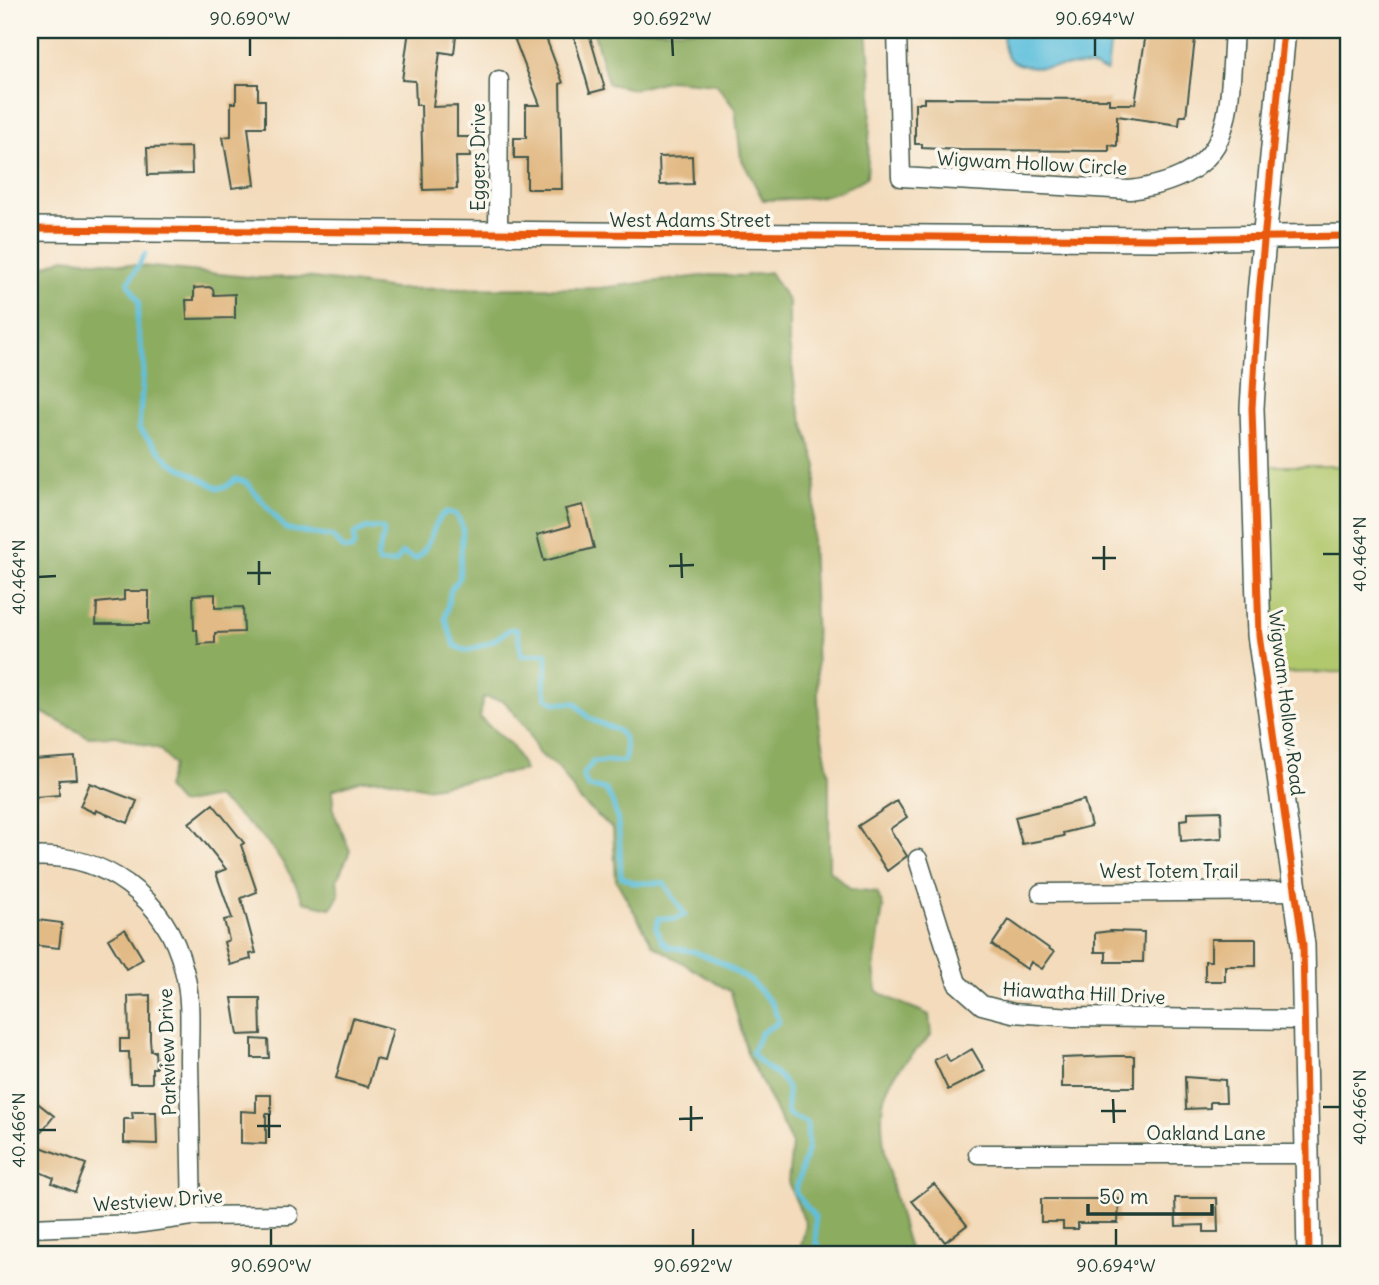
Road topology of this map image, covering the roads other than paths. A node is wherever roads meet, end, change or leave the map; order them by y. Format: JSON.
{"nodes":[{"id":1,"x":897,"y":30,"type":"edge"},
{"id":2,"x":1234,"y":30,"type":"edge"},
{"id":3,"x":1284,"y":30,"type":"edge"},
{"id":4,"x":499,"y":80,"type":"dead end"},
{"id":5,"x":30,"y":229,"type":"edge"},
{"id":6,"x":498,"y":235,"type":"junction"},
{"id":7,"x":1349,"y":236,"type":"edge"},
{"id":8,"x":1266,"y":237,"type":"junction"},
{"id":9,"x":30,"y":857,"type":"edge"},
{"id":10,"x":918,"y":859,"type":"dead end"},
{"id":11,"x":1297,"y":891,"type":"junction"},
{"id":12,"x":1041,"y":893,"type":"dead end"},
{"id":13,"x":1305,"y":1020,"type":"junction"},
{"id":14,"x":978,"y":1154,"type":"dead end"},
{"id":15,"x":1308,"y":1154,"type":"junction"},
{"id":16,"x":289,"y":1215,"type":"dead end"},
{"id":17,"x":192,"y":1216,"type":"junction"},
{"id":18,"x":30,"y":1228,"type":"edge"},
{"id":19,"x":1309,"y":1255,"type":"edge"}],
"edges":[{"from":1,"to":2,"type":"street","name":"Wigwam Hollow Circle"},
{"from":3,"to":8,"type":"street","name":"Wigwam Hollow Road"},
{"from":4,"to":6,"type":"street","name":"Eggers Drive"},
{"from":5,"to":6,"type":"street","name":"West Adams Street"},
{"from":6,"to":8,"type":"street","name":"West Adams Street"},
{"from":7,"to":8,"type":"street","name":"West Adams Street"},
{"from":8,"to":11,"type":"street","name":"Wigwam Hollow Road"},
{"from":9,"to":17,"type":"street","name":"Parkview Drive"},
{"from":10,"to":13,"type":"street","name":"Hiawatha Hill Drive"},
{"from":11,"to":12,"type":"street","name":"West Totem Trail"},
{"from":11,"to":13,"type":"street","name":"Wigwam Hollow Road"},
{"from":13,"to":15,"type":"street","name":"Wigwam Hollow Road"},
{"from":14,"to":15,"type":"street","name":"Oakland Lane"},
{"from":15,"to":19,"type":"street","name":"Wigwam Hollow Road"},
{"from":16,"to":17,"type":"street","name":"Westview Drive"},
{"from":17,"to":18,"type":"street","name":"Westview Drive"}]}
